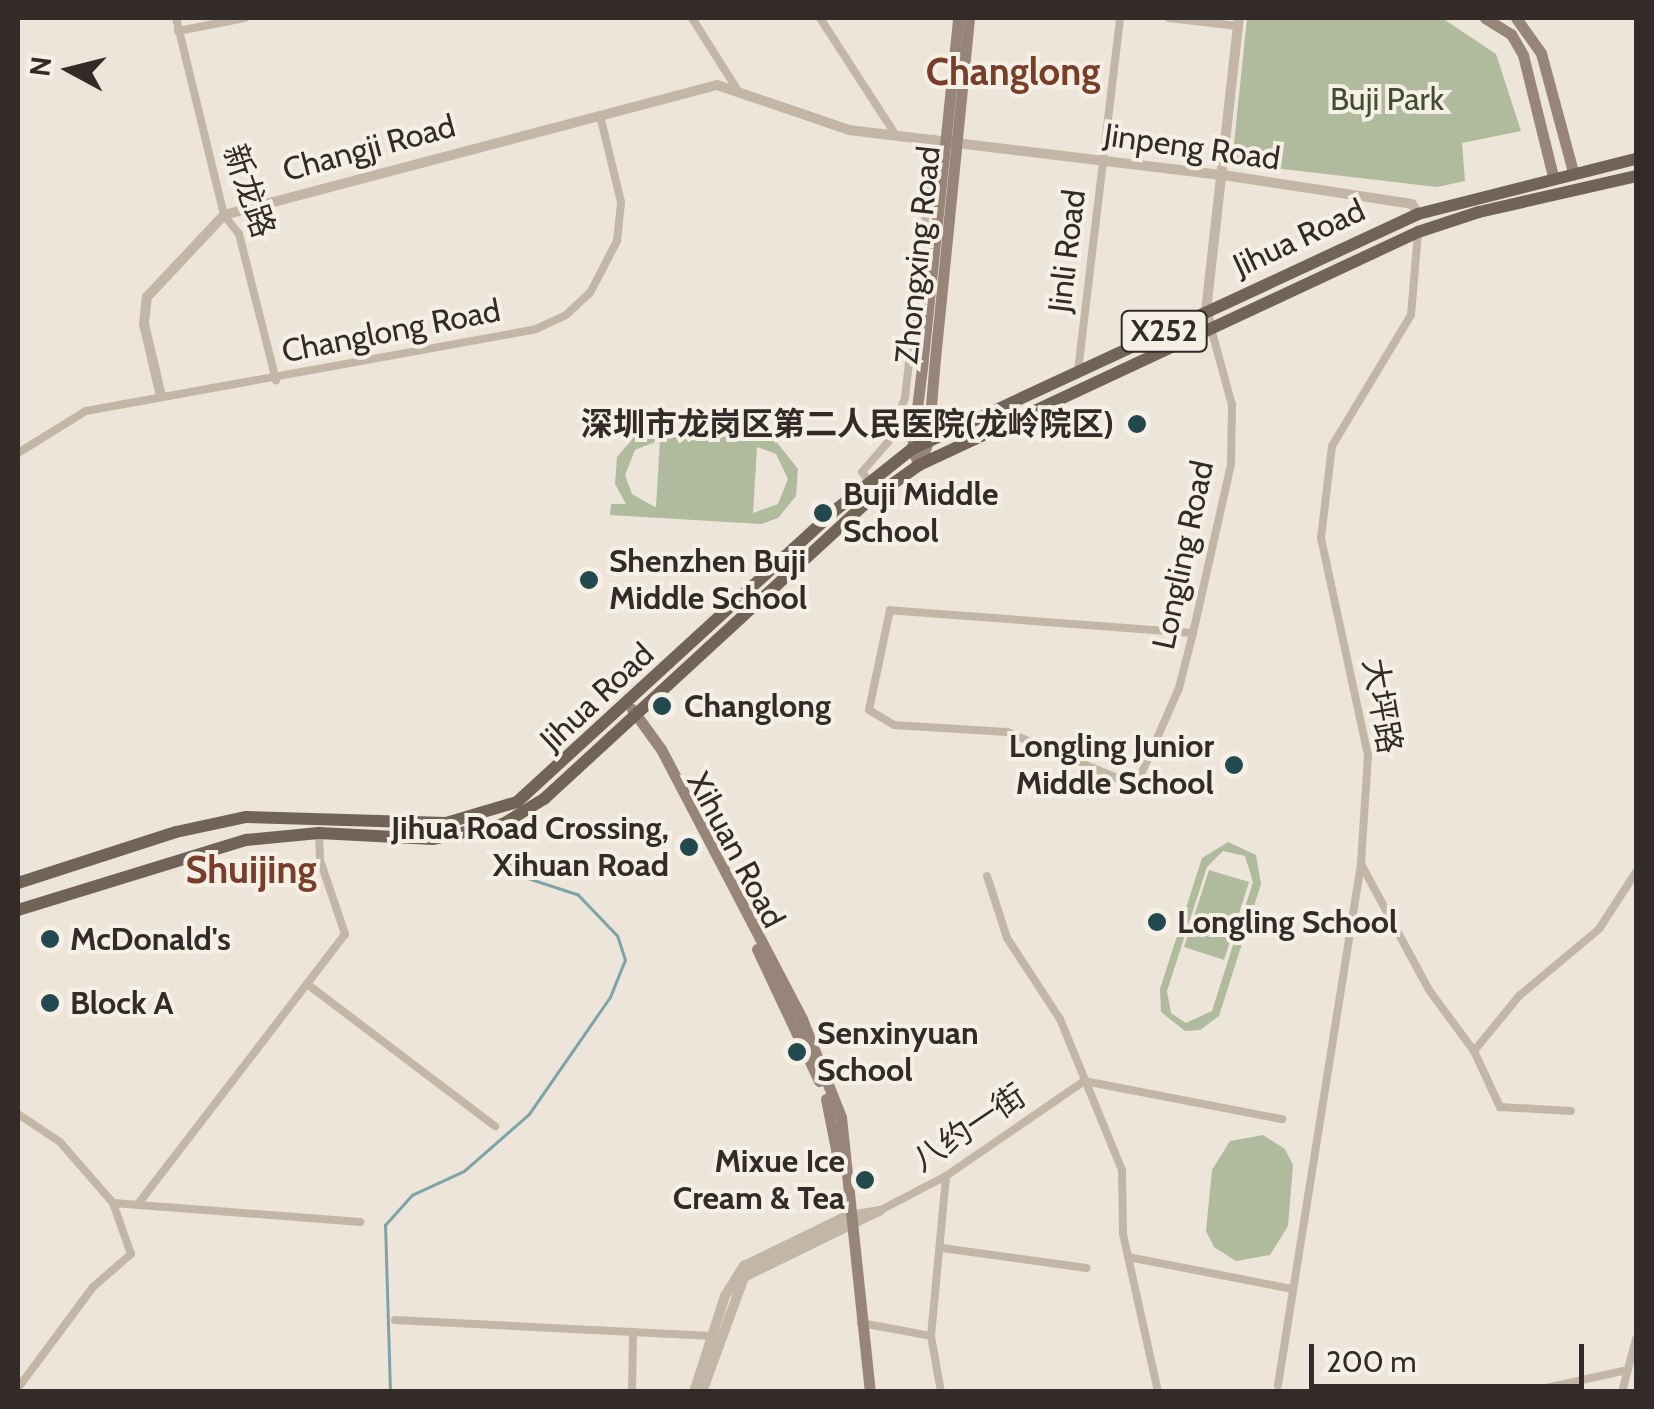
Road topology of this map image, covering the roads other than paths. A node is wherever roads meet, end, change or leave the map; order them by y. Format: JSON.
{"nodes":[{"id":1,"x":176,"y":18,"type":"edge"},
{"id":2,"x":245,"y":18,"type":"edge"},
{"id":3,"x":692,"y":18,"type":"edge"},
{"id":4,"x":820,"y":18,"type":"edge"},
{"id":5,"x":963,"y":18,"type":"edge"},
{"id":6,"x":1120,"y":18,"type":"edge"},
{"id":7,"x":1169,"y":18,"type":"edge"},
{"id":8,"x":1485,"y":18,"type":"edge"},
{"id":9,"x":1516,"y":18,"type":"edge"},
{"id":10,"x":1238,"y":22,"type":"edge"},
{"id":11,"x":178,"y":32,"type":"junction"},
{"id":12,"x":736,"y":88,"type":"junction"},
{"id":13,"x":600,"y":115,"type":"junction"},
{"id":14,"x":895,"y":134,"type":"junction"},
{"id":15,"x":944,"y":140,"type":"junction"},
{"id":16,"x":1636,"y":159,"type":"edge"},
{"id":17,"x":1103,"y":160,"type":"junction"},
{"id":18,"x":1573,"y":172,"type":"junction"},
{"id":19,"x":1223,"y":176,"type":"junction"},
{"id":20,"x":1552,"y":176,"type":"junction"},
{"id":21,"x":1636,"y":176,"type":"edge"},
{"id":22,"x":1418,"y":214,"type":"junction"},
{"id":23,"x":224,"y":215,"type":"junction"},
{"id":24,"x":1418,"y":232,"type":"junction"},
{"id":25,"x":1206,"y":312,"type":"junction"},
{"id":26,"x":1211,"y":328,"type":"junction"},
{"id":27,"x":928,"y":368,"type":"junction"},
{"id":28,"x":1078,"y":371,"type":"junction"},
{"id":29,"x":276,"y":380,"type":"junction"},
{"id":30,"x":161,"y":396,"type":"junction"},
{"id":31,"x":928,"y":441,"type":"junction"},
{"id":32,"x":912,"y":450,"type":"junction"},
{"id":33,"x":18,"y":453,"type":"edge"},
{"id":34,"x":919,"y":465,"type":"junction"},
{"id":35,"x":869,"y":481,"type":"junction"},
{"id":36,"x":1193,"y":633,"type":"junction"},
{"id":37,"x":633,"y":714,"type":"junction"},
{"id":38,"x":320,"y":818,"type":"junction"},
{"id":39,"x":319,"y":833,"type":"junction"},
{"id":40,"x":1361,"y":864,"type":"junction"},
{"id":41,"x":1636,"y":872,"type":"edge"},
{"id":42,"x":986,"y":876,"type":"dead end"},
{"id":43,"x":18,"y":884,"type":"edge"},
{"id":44,"x":18,"y":910,"type":"edge"},
{"id":45,"x":307,"y":984,"type":"junction"},
{"id":46,"x":1474,"y":1051,"type":"junction"},
{"id":47,"x":1084,"y":1081,"type":"junction"},
{"id":48,"x":1570,"y":1111,"type":"dead end"},
{"id":49,"x":18,"y":1114,"type":"edge"},
{"id":50,"x":1282,"y":1119,"type":"dead end"},
{"id":51,"x":495,"y":1126,"type":"dead end"},
{"id":52,"x":946,"y":1176,"type":"junction"},
{"id":53,"x":114,"y":1202,"type":"junction"},
{"id":54,"x":138,"y":1204,"type":"junction"},
{"id":55,"x":879,"y":1210,"type":"joint"},
{"id":56,"x":360,"y":1222,"type":"dead end"},
{"id":57,"x":849,"y":1222,"type":"junction"},
{"id":58,"x":942,"y":1248,"type":"junction"},
{"id":59,"x":1128,"y":1257,"type":"junction"},
{"id":60,"x":1087,"y":1268,"type":"dead end"},
{"id":61,"x":1293,"y":1289,"type":"junction"},
{"id":62,"x":395,"y":1320,"type":"dead end"},
{"id":63,"x":858,"y":1323,"type":"junction"},
{"id":64,"x":633,"y":1332,"type":"junction"},
{"id":65,"x":712,"y":1336,"type":"junction"},
{"id":66,"x":931,"y":1336,"type":"junction"},
{"id":67,"x":1636,"y":1339,"type":"edge"},
{"id":68,"x":1627,"y":1370,"type":"junction"},
{"id":69,"x":1278,"y":1385,"type":"dead end"},
{"id":70,"x":18,"y":1388,"type":"edge"},
{"id":71,"x":632,"y":1392,"type":"edge"},
{"id":72,"x":698,"y":1392,"type":"edge"},
{"id":73,"x":866,"y":1392,"type":"edge"},
{"id":74,"x":941,"y":1392,"type":"edge"},
{"id":75,"x":1158,"y":1392,"type":"edge"},
{"id":76,"x":1528,"y":1392,"type":"edge"},
{"id":77,"x":1622,"y":1392,"type":"edge"}],
"edges":[{"from":1,"to":11,"type":"street","name":"新龙路"},
{"from":2,"to":11,"type":"street"},
{"from":3,"to":12,"type":"street"},
{"from":4,"to":14,"type":"street"},
{"from":5,"to":15,"type":"street"},
{"from":5,"to":27,"type":"main road","name":"Zhongxing Road","bridge":true},
{"from":6,"to":17,"type":"street","name":"Jinli Road"},
{"from":7,"to":10,"type":"street"},
{"from":8,"to":20,"type":"main road"},
{"from":9,"to":18,"type":"main road"},
{"from":10,"to":19,"type":"street"},
{"from":11,"to":23,"type":"street","name":"新龙路"},
{"from":12,"to":13,"type":"street","name":"Changji Road"},
{"from":12,"to":14,"type":"street","name":"Jinpeng Road"},
{"from":13,"to":23,"type":"street","name":"Changji Road"},
{"from":13,"to":29,"type":"street","name":"Changlong Road"},
{"from":14,"to":15,"type":"street","name":"Jinpeng Road"},
{"from":15,"to":17,"type":"street","name":"Jinpeng Road"},
{"from":15,"to":35,"type":"street"},
{"from":16,"to":18,"type":"main road","name":"Jihua Road","number":"X252"},
{"from":17,"to":19,"type":"street","name":"Jinpeng Road"},
{"from":17,"to":28,"type":"street","name":"Jinli Road"},
{"from":18,"to":20,"type":"main road","name":"Jihua Road","number":"X252"},
{"from":19,"to":22,"type":"street","name":"Jinpeng Road"},
{"from":19,"to":25,"type":"street"},
{"from":20,"to":22,"type":"main road","name":"Jihua Road","number":"X252"},
{"from":21,"to":24,"type":"main road","name":"Jihua Road","number":"X252"},
{"from":22,"to":25,"type":"main road","name":"Jihua Road","number":"X252"},
{"from":23,"to":29,"type":"street","name":"新龙路"},
{"from":23,"to":30,"type":"street"},
{"from":24,"to":26,"type":"main road","name":"Jihua Road","number":"X252"},
{"from":24,"to":40,"type":"street","name":"大坪路"},
{"from":25,"to":26,"type":"street"},
{"from":25,"to":28,"type":"main road","name":"Jihua Road","number":"X252"},
{"from":26,"to":34,"type":"main road","name":"Jihua Road","number":"X252"},
{"from":26,"to":36,"type":"street","name":"Longling Road"},
{"from":27,"to":31,"type":"main road","name":"Zhongxing Road"},
{"from":27,"to":32,"type":"main road","name":"Zhongxing Road"},
{"from":28,"to":31,"type":"main road","name":"Jihua Road","number":"X252"},
{"from":29,"to":30,"type":"street","name":"Changlong Road"},
{"from":30,"to":33,"type":"street","name":"Changlong Road"},
{"from":31,"to":32,"type":"main road","name":"Jihua Road","number":"X252"},
{"from":31,"to":34,"type":"main road","name":"Zhongxing Road"},
{"from":32,"to":34,"type":"main road"},
{"from":32,"to":35,"type":"main road","name":"Jihua Road","number":"X252"},
{"from":34,"to":37,"type":"main road","name":"Jihua Road","number":"X252"},
{"from":35,"to":37,"type":"main road","name":"Jihua Road","number":"X252"},
{"from":36,"to":36,"type":"street","name":"Longling Road"},
{"from":37,"to":38,"type":"main road","name":"Jihua Road","number":"X252"},
{"from":37,"to":39,"type":"main road","name":"Jihua Road","number":"X252"},
{"from":37,"to":57,"type":"main road","name":"Xihuan Road"},
{"from":38,"to":39,"type":"street"},
{"from":38,"to":43,"type":"main road","name":"Jihua Road","number":"X252"},
{"from":39,"to":44,"type":"main road","name":"Jihua Road","number":"X252"},
{"from":39,"to":45,"type":"street"},
{"from":40,"to":46,"type":"street"},
{"from":40,"to":61,"type":"street","name":"大坪路"},
{"from":41,"to":46,"type":"street"},
{"from":42,"to":47,"type":"street"},
{"from":45,"to":51,"type":"street"},
{"from":45,"to":54,"type":"street"},
{"from":46,"to":48,"type":"street"},
{"from":47,"to":50,"type":"street"},
{"from":47,"to":52,"type":"street","name":"八约一街"},
{"from":47,"to":59,"type":"street"},
{"from":49,"to":53,"type":"street"},
{"from":52,"to":55,"type":"street","name":"八约一街"},
{"from":52,"to":58,"type":"street"},
{"from":53,"to":54,"type":"street"},
{"from":53,"to":70,"type":"street"},
{"from":54,"to":56,"type":"street"},
{"from":55,"to":57,"type":"street"},
{"from":57,"to":63,"type":"main road","name":"Xihuan Road"},
{"from":57,"to":65,"type":"street"},
{"from":57,"to":72,"type":"street"},
{"from":57,"to":73,"type":"main road","name":"Xihuan Road"},
{"from":58,"to":60,"type":"street"},
{"from":58,"to":66,"type":"street"},
{"from":59,"to":61,"type":"street"},
{"from":59,"to":75,"type":"street"},
{"from":61,"to":69,"type":"street","name":"大坪路"},
{"from":62,"to":64,"type":"street"},
{"from":63,"to":66,"type":"street"},
{"from":63,"to":73,"type":"main road","name":"Xihuan Road"},
{"from":64,"to":65,"type":"street"},
{"from":64,"to":71,"type":"street"},
{"from":65,"to":72,"type":"street"},
{"from":66,"to":74,"type":"street"},
{"from":67,"to":68,"type":"street"},
{"from":68,"to":76,"type":"street"},
{"from":68,"to":77,"type":"street"}]}
